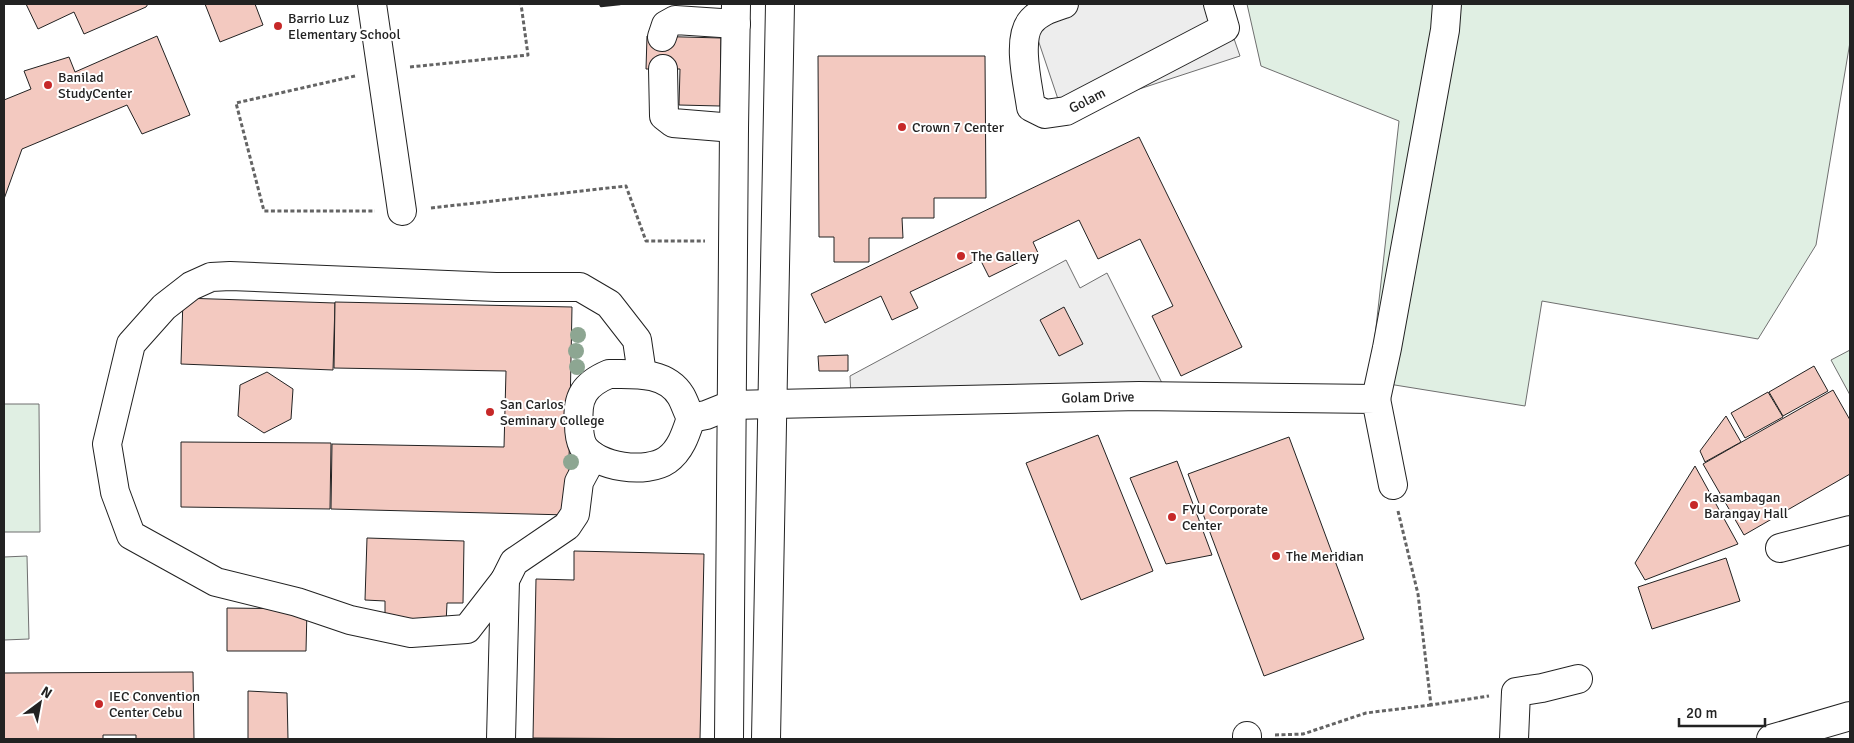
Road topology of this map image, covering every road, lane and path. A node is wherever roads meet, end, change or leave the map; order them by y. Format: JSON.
{"nodes":[{"id":1,"x":372,"y":4,"type":"edge"},
{"id":2,"x":780,"y":4,"type":"edge"},
{"id":3,"x":1064,"y":4,"type":"edge"},
{"id":4,"x":1447,"y":4,"type":"edge"},
{"id":5,"x":736,"y":14,"type":"edge"},
{"id":6,"x":1221,"y":16,"type":"edge"},
{"id":7,"x":662,"y":37,"type":"dead end"},
{"id":8,"x":663,"y":69,"type":"dead end"},
{"id":9,"x":734,"y":128,"type":"junction"},
{"id":10,"x":264,"y":211,"type":"dead end"},
{"id":11,"x":402,"y":212,"type":"junction"},
{"id":12,"x":734,"y":242,"type":"junction"},
{"id":13,"x":642,"y":374,"type":"junction"},
{"id":14,"x":1376,"y":399,"type":"junction"},
{"id":15,"x":731,"y":404,"type":"junction"},
{"id":16,"x":773,"y":404,"type":"junction"},
{"id":17,"x":691,"y":418,"type":"junction"},
{"id":18,"x":593,"y":456,"type":"junction"},
{"id":19,"x":1393,"y":485,"type":"joint"},
{"id":20,"x":1850,"y":530,"type":"edge"},
{"id":21,"x":1780,"y":548,"type":"dead end"},
{"id":22,"x":504,"y":580,"type":"junction"},
{"id":23,"x":1578,"y":678,"type":"dead end"},
{"id":24,"x":1516,"y":692,"type":"junction"},
{"id":25,"x":1430,"y":705,"type":"junction"},
{"id":26,"x":1850,"y":716,"type":"edge"},
{"id":27,"x":1247,"y":737,"type":"edge"},
{"id":28,"x":501,"y":739,"type":"edge"},
{"id":29,"x":729,"y":739,"type":"edge"},
{"id":30,"x":766,"y":739,"type":"edge"},
{"id":31,"x":1514,"y":739,"type":"edge"},
{"id":32,"x":1771,"y":739,"type":"edge"}],
"edges":[{"from":1,"to":11,"type":"main road"},
{"from":2,"to":16,"type":"main road"},
{"from":3,"to":6,"type":"main road","name":"Golam"},
{"from":4,"to":14,"type":"main road"},
{"from":5,"to":7,"type":"main road"},
{"from":5,"to":9,"type":"main road"},
{"from":8,"to":9,"type":"main road"},
{"from":9,"to":12,"type":"main road"},
{"from":10,"to":11,"type":"path"},
{"from":11,"to":12,"type":"path"},
{"from":12,"to":15,"type":"main road"},
{"from":13,"to":17,"type":"main road"},
{"from":13,"to":18,"type":"main road"},
{"from":13,"to":22,"type":"main road"},
{"from":14,"to":16,"type":"main road","name":"Golam Drive"},
{"from":14,"to":19,"type":"main road"},
{"from":15,"to":16,"type":"main road","name":"Golam Drive"},
{"from":15,"to":17,"type":"main road"},
{"from":15,"to":29,"type":"main road"},
{"from":16,"to":30,"type":"main road"},
{"from":17,"to":18,"type":"main road"},
{"from":18,"to":22,"type":"main road"},
{"from":19,"to":25,"type":"path"},
{"from":20,"to":21,"type":"main road"},
{"from":22,"to":28,"type":"main road"},
{"from":23,"to":24,"type":"main road"},
{"from":24,"to":25,"type":"path"},
{"from":24,"to":31,"type":"main road"},
{"from":25,"to":27,"type":"path"},
{"from":26,"to":32,"type":"main road"}]}
